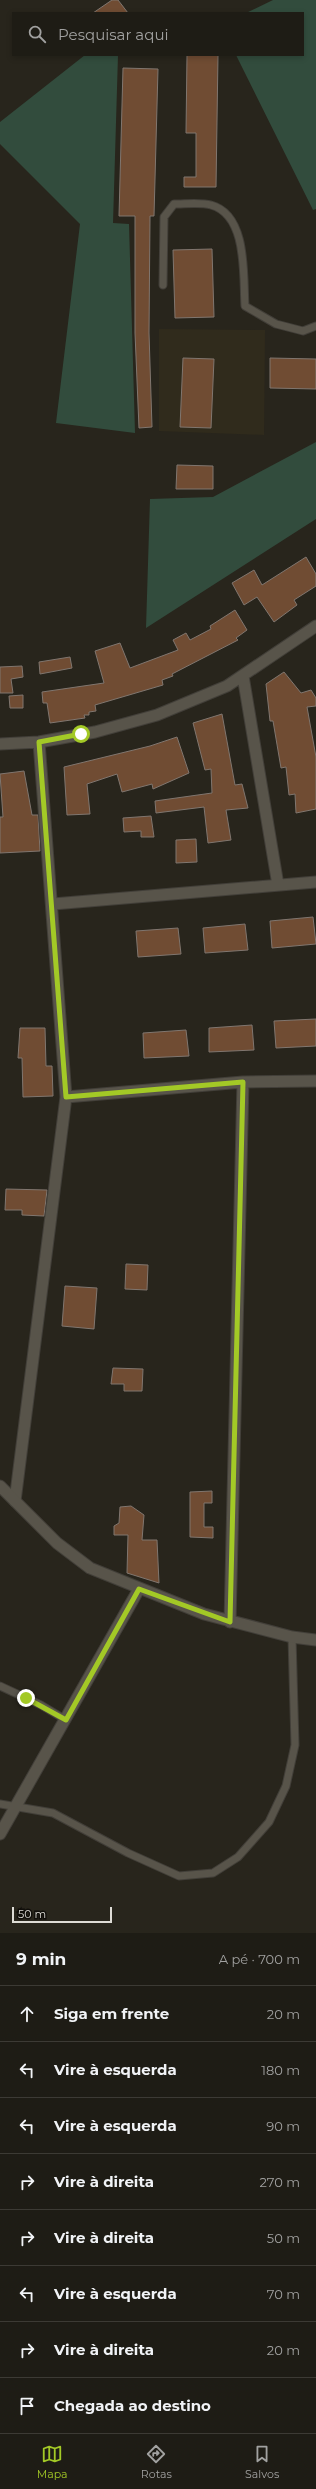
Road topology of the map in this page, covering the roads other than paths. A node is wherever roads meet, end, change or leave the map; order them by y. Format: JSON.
{"nodes":[{"id":1,"x":163,"y":285,"type":"dead end"},
{"id":2,"x":316,"y":326,"type":"edge"},
{"id":3,"x":316,"y":626,"type":"edge"},
{"id":4,"x":243,"y":676,"type":"junction"},
{"id":5,"x":39,"y":742,"type":"junction"},
{"id":6,"x":0,"y":744,"type":"edge"},
{"id":7,"x":316,"y":882,"type":"edge"},
{"id":8,"x":278,"y":885,"type":"junction"},
{"id":9,"x":53,"y":904,"type":"junction"},
{"id":10,"x":316,"y":1081,"type":"edge"},
{"id":11,"x":243,"y":1082,"type":"junction"},
{"id":12,"x":66,"y":1097,"type":"junction"},
{"id":13,"x":0,"y":1486,"type":"edge"},
{"id":14,"x":15,"y":1501,"type":"junction"},
{"id":15,"x":139,"y":1589,"type":"junction"},
{"id":16,"x":230,"y":1622,"type":"junction"},
{"id":17,"x":292,"y":1637,"type":"junction"},
{"id":18,"x":316,"y":1640,"type":"edge"},
{"id":19,"x":0,"y":1686,"type":"edge"},
{"id":20,"x":66,"y":1720,"type":"junction"},
{"id":21,"x":0,"y":1804,"type":"edge"},
{"id":22,"x":17,"y":1806,"type":"junction"},
{"id":23,"x":0,"y":1834,"type":"edge"}],
"edges":[{"from":1,"to":2,"type":"lane"},
{"from":3,"to":4,"type":"street"},
{"from":4,"to":5,"type":"street"},
{"from":4,"to":8,"type":"street"},
{"from":5,"to":6,"type":"street"},
{"from":5,"to":9,"type":"street"},
{"from":7,"to":8,"type":"street"},
{"from":8,"to":9,"type":"street"},
{"from":9,"to":12,"type":"street"},
{"from":10,"to":11,"type":"street"},
{"from":11,"to":12,"type":"street"},
{"from":11,"to":16,"type":"street"},
{"from":12,"to":14,"type":"street"},
{"from":13,"to":14,"type":"street"},
{"from":14,"to":15,"type":"street"},
{"from":15,"to":16,"type":"street"},
{"from":15,"to":20,"type":"street"},
{"from":16,"to":17,"type":"street"},
{"from":17,"to":18,"type":"street"},
{"from":17,"to":22,"type":"lane"},
{"from":19,"to":20,"type":"lane"},
{"from":20,"to":22,"type":"street"},
{"from":21,"to":22,"type":"lane"},
{"from":22,"to":23,"type":"street"}]}
